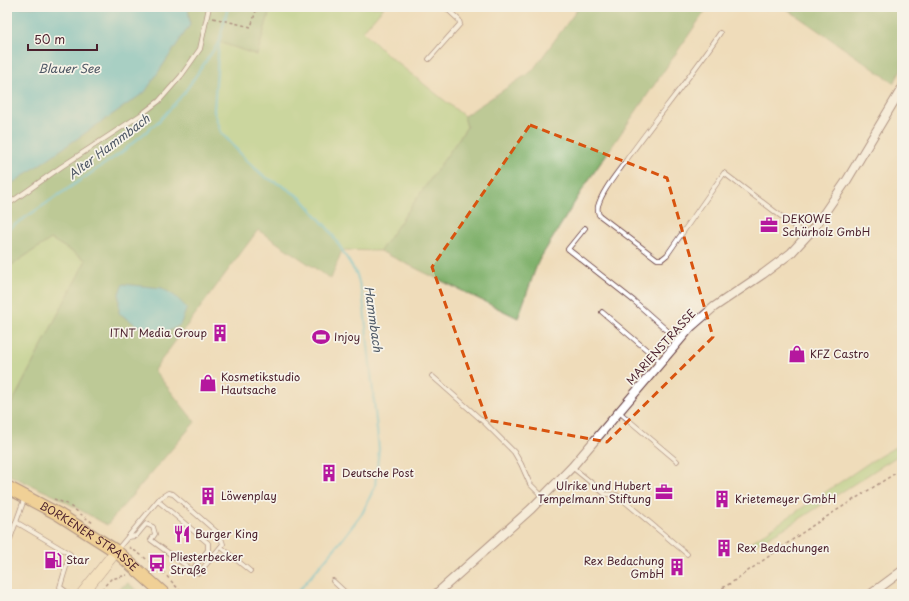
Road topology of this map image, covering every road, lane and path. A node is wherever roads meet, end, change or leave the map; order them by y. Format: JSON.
{"nodes":[{"id":1,"x":209,"y":7,"type":"edge"},
{"id":2,"x":257,"y":7,"type":"edge"},
{"id":3,"x":444,"y":7,"type":"edge"},
{"id":4,"x":596,"y":7,"type":"edge"},
{"id":5,"x":593,"y":11,"type":"dead end"},
{"id":6,"x":214,"y":18,"type":"dead end"},
{"id":7,"x":720,"y":34,"type":"dead end"},
{"id":8,"x":429,"y":59,"type":"dead end"},
{"id":9,"x":902,"y":88,"type":"edge"},
{"id":10,"x":7,"y":205,"type":"edge"},
{"id":11,"x":585,"y":228,"type":"dead end"},
{"id":12,"x":807,"y":236,"type":"junction"},
{"id":13,"x":602,"y":312,"type":"dead end"},
{"id":14,"x":680,"y":341,"type":"junction"},
{"id":15,"x":662,"y":362,"type":"junction"},
{"id":16,"x":432,"y":376,"type":"dead end"},
{"id":17,"x":619,"y":412,"type":"junction"},
{"id":18,"x":677,"y":460,"type":"dead end"},
{"id":19,"x":572,"y":467,"type":"junction"},
{"id":20,"x":902,"y":469,"type":"edge"},
{"id":21,"x":7,"y":487,"type":"edge"},
{"id":22,"x":25,"y":496,"type":"junction"},
{"id":23,"x":543,"y":497,"type":"junction"},
{"id":24,"x":158,"y":501,"type":"junction"},
{"id":25,"x":16,"y":522,"type":"junction"},
{"id":26,"x":128,"y":537,"type":"junction"},
{"id":27,"x":7,"y":543,"type":"edge"},
{"id":28,"x":119,"y":547,"type":"junction"},
{"id":29,"x":221,"y":547,"type":"junction"},
{"id":30,"x":687,"y":554,"type":"dead end"},
{"id":31,"x":192,"y":570,"type":"junction"},
{"id":32,"x":250,"y":571,"type":"dead end"},
{"id":33,"x":902,"y":571,"type":"edge"},
{"id":34,"x":127,"y":575,"type":"dead end"},
{"id":35,"x":333,"y":581,"type":"dead end"},
{"id":36,"x":70,"y":594,"type":"edge"},
{"id":37,"x":82,"y":594,"type":"edge"},
{"id":38,"x":97,"y":594,"type":"edge"},
{"id":39,"x":164,"y":594,"type":"edge"},
{"id":40,"x":183,"y":594,"type":"edge"},
{"id":41,"x":347,"y":594,"type":"edge"},
{"id":42,"x":436,"y":594,"type":"edge"},
{"id":43,"x":712,"y":594,"type":"edge"},
{"id":44,"x":871,"y":594,"type":"edge"}],
"edges":[{"from":1,"to":10,"type":"lane"},
{"from":2,"to":6,"type":"path"},
{"from":3,"to":8,"type":"lane"},
{"from":4,"to":5,"type":"path"},
{"from":7,"to":12,"type":"lane"},
{"from":9,"to":12,"type":"street","name":"MARIENSTRASSE"},
{"from":11,"to":14,"type":"lane"},
{"from":12,"to":14,"type":"street","name":"MARIENSTRASSE"},
{"from":13,"to":15,"type":"lane"},
{"from":14,"to":15,"type":"street","name":"MARIENSTRASSE"},
{"from":15,"to":17,"type":"street","name":"MARIENSTRASSE"},
{"from":16,"to":23,"type":"lane"},
{"from":17,"to":18,"type":"lane"},
{"from":17,"to":19,"type":"street","name":"MARIENSTRASSE"},
{"from":19,"to":23,"type":"street","name":"MARIENSTRASSE"},
{"from":19,"to":30,"type":"lane"},
{"from":20,"to":43,"type":"path"},
{"from":21,"to":22,"type":"main road","name":"BORKENER STRASSE"},
{"from":22,"to":25,"type":"lane"},
{"from":22,"to":28,"type":"main road","name":"BORKENER STRASSE"},
{"from":23,"to":42,"type":"street","name":"MARIENSTRASSE"},
{"from":24,"to":26,"type":"lane"},
{"from":24,"to":29,"type":"lane"},
{"from":24,"to":31,"type":"lane"},
{"from":25,"to":27,"type":"lane"},
{"from":25,"to":36,"type":"lane"},
{"from":26,"to":28,"type":"lane"},
{"from":26,"to":31,"type":"lane"},
{"from":28,"to":37,"type":"main road"},
{"from":28,"to":39,"type":"main road","name":"BORKENER STRASSE"},
{"from":28,"to":40,"type":"path"},
{"from":29,"to":31,"type":"lane"},
{"from":29,"to":32,"type":"lane"},
{"from":33,"to":44,"type":"street"},
{"from":34,"to":38,"type":"path"},
{"from":35,"to":41,"type":"lane"}]}
